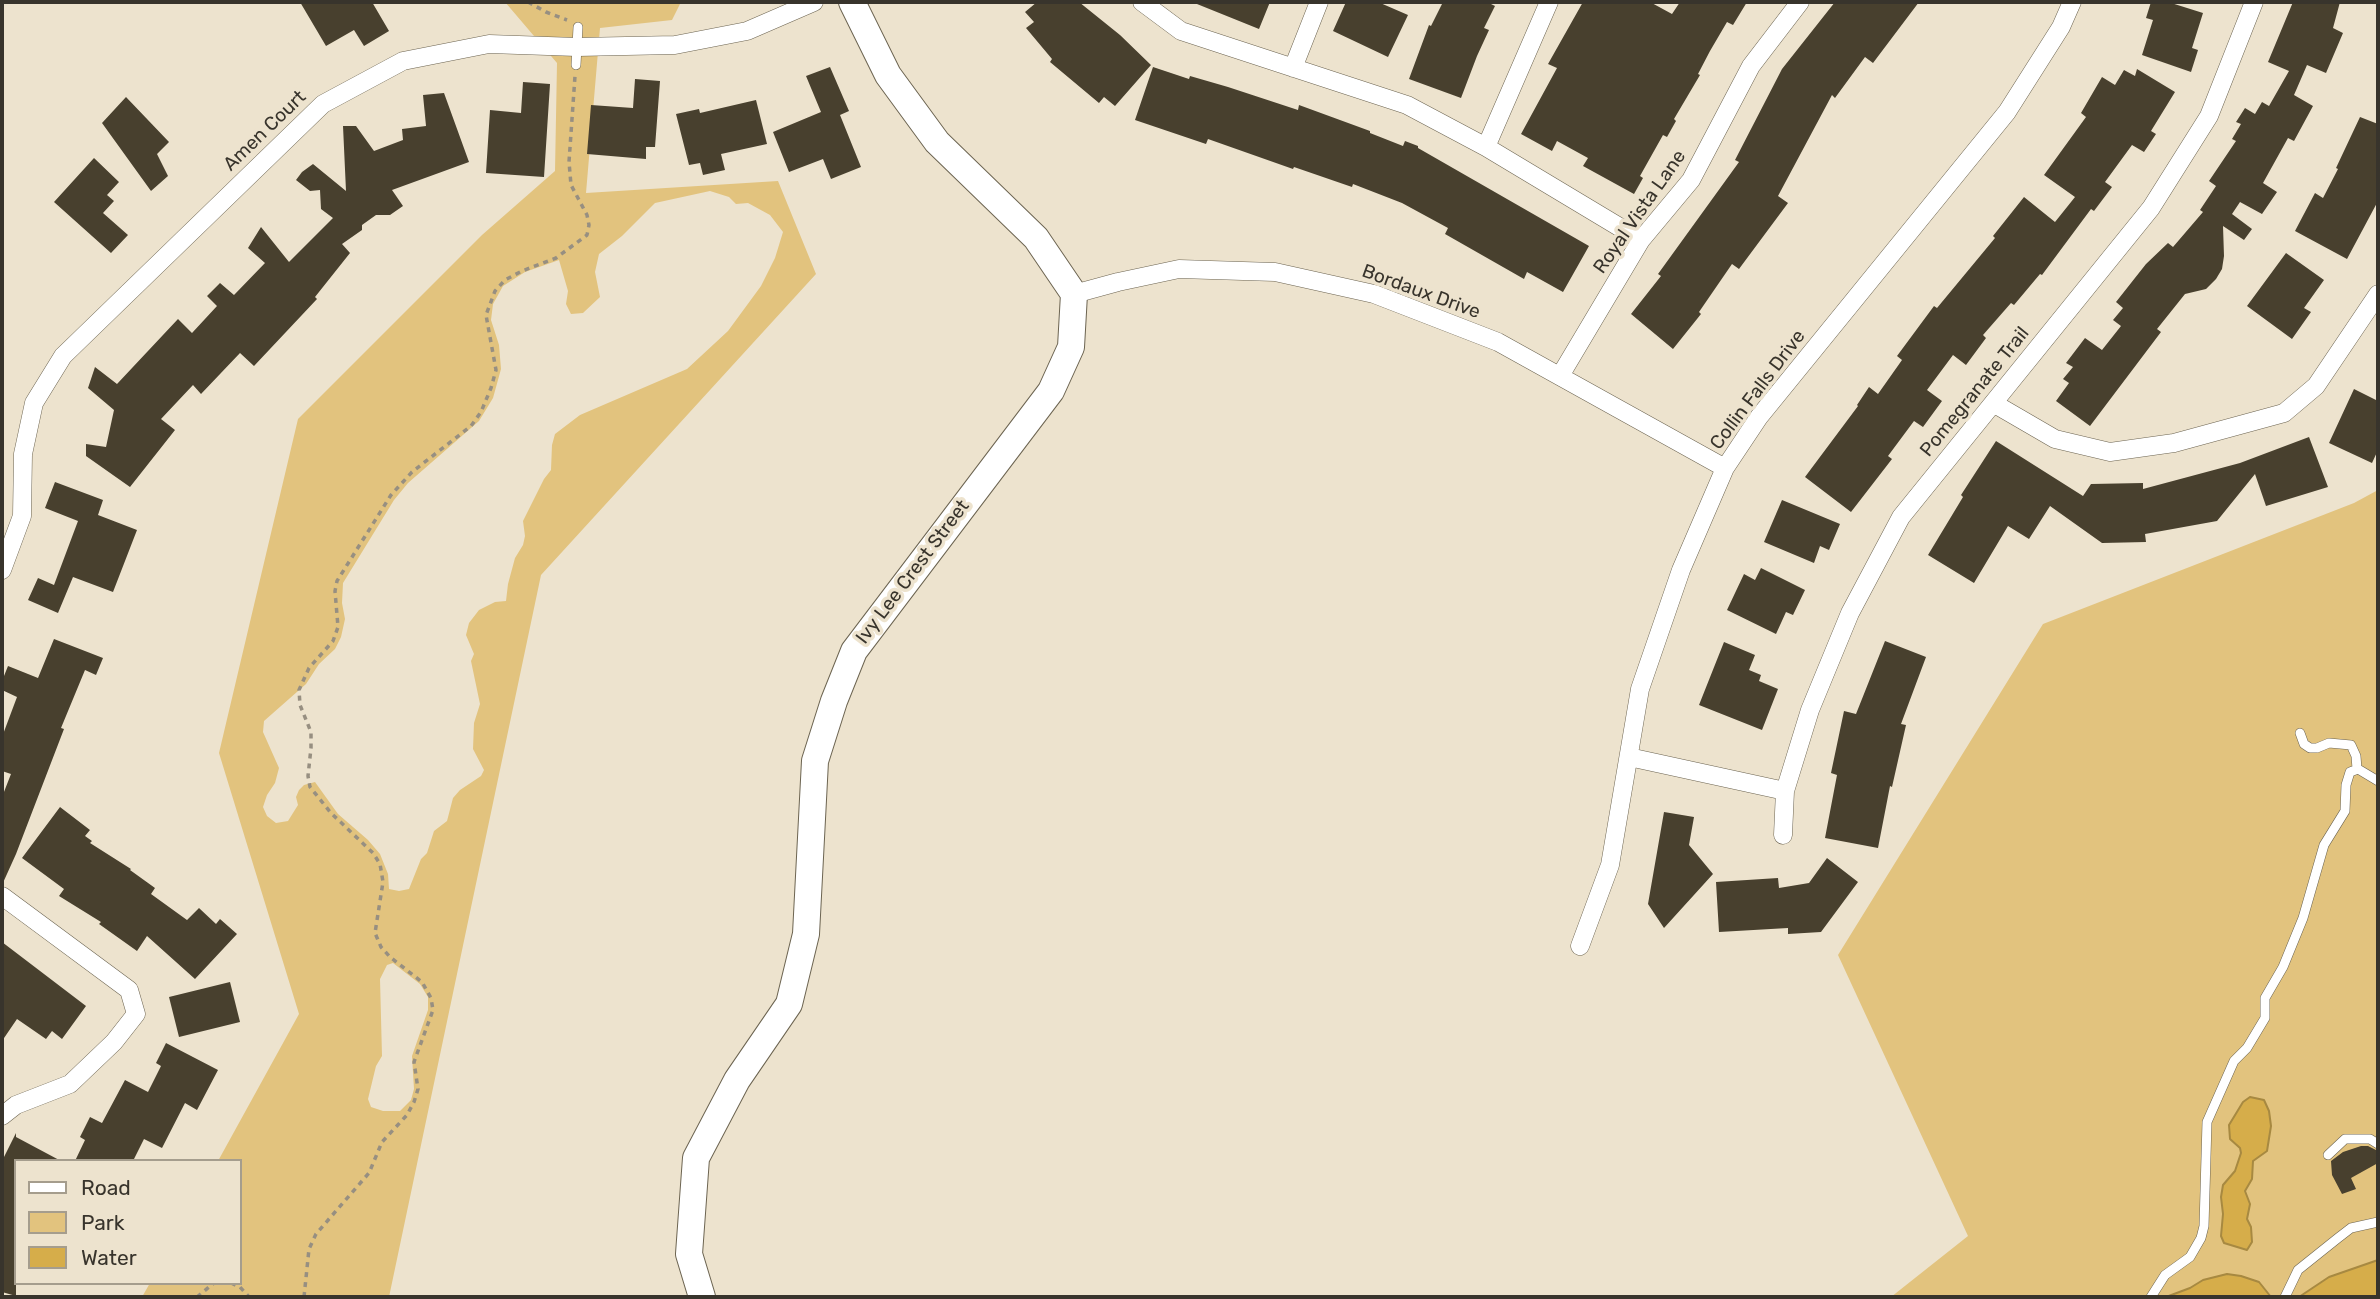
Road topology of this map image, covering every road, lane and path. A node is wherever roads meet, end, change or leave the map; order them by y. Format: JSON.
{"nodes":[{"id":1,"x":528,"y":2,"type":"edge"},
{"id":2,"x":814,"y":2,"type":"edge"},
{"id":3,"x":852,"y":2,"type":"edge"},
{"id":4,"x":1142,"y":2,"type":"edge"},
{"id":5,"x":1319,"y":2,"type":"edge"},
{"id":6,"x":1549,"y":2,"type":"edge"},
{"id":7,"x":1800,"y":2,"type":"edge"},
{"id":8,"x":2071,"y":2,"type":"edge"},
{"id":9,"x":2254,"y":2,"type":"edge"},
{"id":10,"x":578,"y":27,"type":"joint"},
{"id":11,"x":577,"y":47,"type":"junction"},
{"id":12,"x":576,"y":65,"type":"joint"},
{"id":13,"x":1293,"y":68,"type":"junction"},
{"id":14,"x":1486,"y":146,"type":"junction"},
{"id":15,"x":1641,"y":240,"type":"junction"},
{"id":16,"x":1074,"y":294,"type":"junction"},
{"id":17,"x":2378,"y":294,"type":"edge"},
{"id":18,"x":1560,"y":376,"type":"junction"},
{"id":19,"x":1993,"y":403,"type":"junction"},
{"id":20,"x":1725,"y":468,"type":"junction"},
{"id":21,"x":2,"y":570,"type":"edge"},
{"id":22,"x":2300,"y":733,"type":"dead end"},
{"id":23,"x":1629,"y":757,"type":"junction"},
{"id":24,"x":2357,"y":769,"type":"junction"},
{"id":25,"x":2378,"y":781,"type":"edge"},
{"id":26,"x":1785,"y":791,"type":"junction"},
{"id":27,"x":1783,"y":835,"type":"dead end"},
{"id":28,"x":2,"y":896,"type":"edge"},
{"id":29,"x":1580,"y":946,"type":"dead end"},
{"id":30,"x":2,"y":1116,"type":"edge"},
{"id":31,"x":2378,"y":1144,"type":"edge"},
{"id":32,"x":2328,"y":1155,"type":"dead end"},
{"id":33,"x":2378,"y":1222,"type":"edge"},
{"id":34,"x":212,"y":1285,"type":"edge"},
{"id":35,"x":236,"y":1285,"type":"edge"},
{"id":36,"x":197,"y":1297,"type":"edge"},
{"id":37,"x":249,"y":1297,"type":"edge"},
{"id":38,"x":303,"y":1297,"type":"edge"},
{"id":39,"x":702,"y":1297,"type":"edge"},
{"id":40,"x":2151,"y":1297,"type":"edge"},
{"id":41,"x":2285,"y":1297,"type":"edge"}],
"edges":[{"from":1,"to":10,"type":"path"},
{"from":2,"to":11,"type":"street","name":"Amen Court"},
{"from":3,"to":16,"type":"street"},
{"from":4,"to":13,"type":"street"},
{"from":5,"to":13,"type":"street"},
{"from":6,"to":14,"type":"street"},
{"from":7,"to":15,"type":"street","name":"Royal Vista Lane"},
{"from":8,"to":20,"type":"street","name":"Collin Falls Drive"},
{"from":9,"to":19,"type":"street","name":"Pomegranate Trail"},
{"from":10,"to":11,"type":"lane"},
{"from":11,"to":12,"type":"lane"},
{"from":11,"to":21,"type":"street","name":"Amen Court"},
{"from":12,"to":38,"type":"path"},
{"from":13,"to":14,"type":"street"},
{"from":14,"to":15,"type":"street"},
{"from":15,"to":18,"type":"street","name":"Royal Vista Lane"},
{"from":16,"to":18,"type":"street","name":"Bordaux Drive"},
{"from":16,"to":39,"type":"street","name":"Ivy Lee Crest Street"},
{"from":17,"to":19,"type":"street"},
{"from":18,"to":20,"type":"street","name":"Bordaux Drive"},
{"from":19,"to":26,"type":"street","name":"Pomegranate Trail"},
{"from":20,"to":23,"type":"street","name":"Collin Falls Drive"},
{"from":22,"to":24,"type":"lane"},
{"from":23,"to":26,"type":"street"},
{"from":23,"to":29,"type":"street","name":"Collin Falls Drive"},
{"from":24,"to":25,"type":"lane"},
{"from":24,"to":40,"type":"lane"},
{"from":26,"to":27,"type":"street","name":"Pomegranate Trail"},
{"from":28,"to":30,"type":"street"},
{"from":31,"to":32,"type":"lane"},
{"from":33,"to":41,"type":"lane"},
{"from":34,"to":36,"type":"path"},
{"from":35,"to":37,"type":"path"}]}
